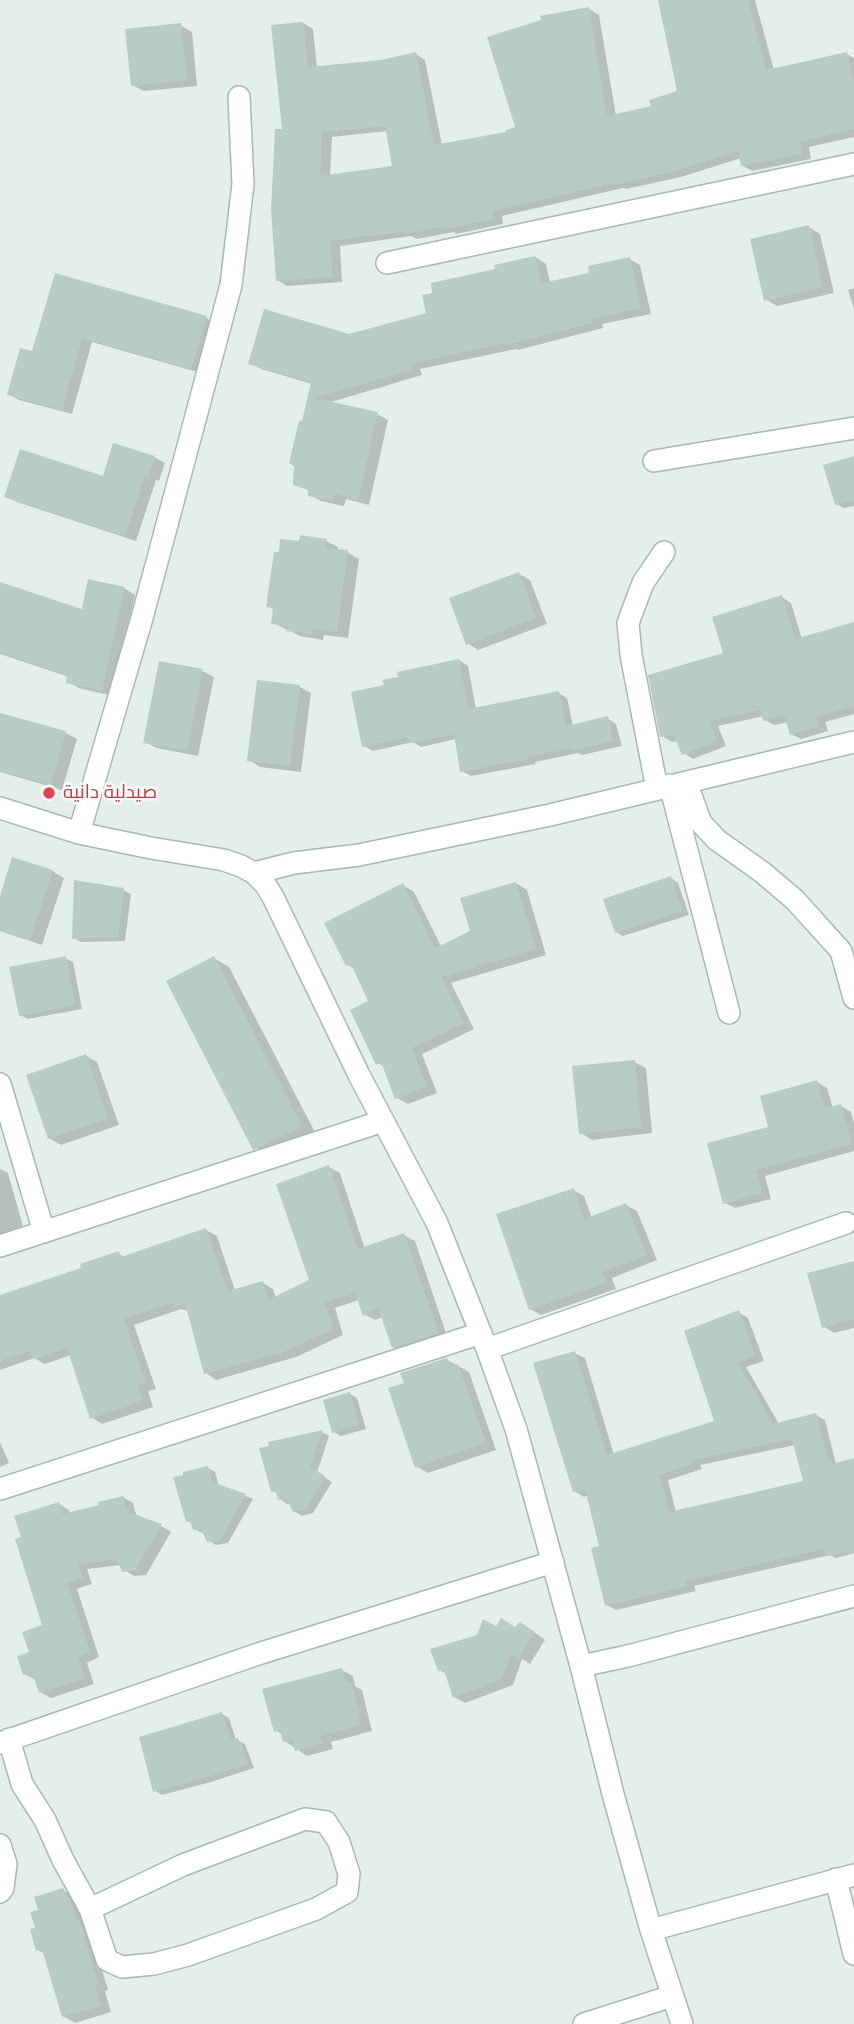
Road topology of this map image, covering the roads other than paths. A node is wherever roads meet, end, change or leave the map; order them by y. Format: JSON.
{"nodes":[{"id":1,"x":239,"y":97,"type":"dead end"},
{"id":2,"x":854,"y":164,"type":"edge"},
{"id":3,"x":387,"y":263,"type":"dead end"},
{"id":4,"x":854,"y":428,"type":"edge"},
{"id":5,"x":654,"y":461,"type":"dead end"},
{"id":6,"x":664,"y":552,"type":"dead end"},
{"id":7,"x":854,"y":742,"type":"edge"},
{"id":8,"x":671,"y":785,"type":"junction"},
{"id":9,"x":0,"y":808,"type":"edge"},
{"id":10,"x":79,"y":833,"type":"junction"},
{"id":11,"x":254,"y":873,"type":"junction"},
{"id":12,"x":854,"y":998,"type":"edge"},
{"id":13,"x":729,"y":1013,"type":"dead end"},
{"id":14,"x":0,"y":1084,"type":"edge"},
{"id":15,"x":383,"y":1121,"type":"junction"},
{"id":16,"x":846,"y":1223,"type":"dead end"},
{"id":17,"x":44,"y":1232,"type":"junction"},
{"id":18,"x":0,"y":1246,"type":"edge"},
{"id":19,"x":484,"y":1341,"type":"junction"},
{"id":20,"x":0,"y":1489,"type":"edge"},
{"id":21,"x":553,"y":1562,"type":"junction"},
{"id":22,"x":854,"y":1596,"type":"edge"},
{"id":23,"x":581,"y":1666,"type":"junction"},
{"id":24,"x":5,"y":1741,"type":"edge"},
{"id":25,"x":0,"y":1845,"type":"edge"},
{"id":26,"x":845,"y":1877,"type":"edge"},
{"id":27,"x":0,"y":1892,"type":"edge"},
{"id":28,"x":90,"y":1909,"type":"junction"},
{"id":29,"x":651,"y":1930,"type":"junction"},
{"id":30,"x":854,"y":1954,"type":"edge"},
{"id":31,"x":672,"y":1996,"type":"junction"},
{"id":32,"x":584,"y":2024,"type":"edge"},
{"id":33,"x":681,"y":2024,"type":"edge"}],
"edges":[{"from":1,"to":10,"type":"street"},
{"from":2,"to":3,"type":"street"},
{"from":4,"to":5,"type":"street"},
{"from":6,"to":8,"type":"street"},
{"from":7,"to":8,"type":"street"},
{"from":8,"to":11,"type":"street"},
{"from":8,"to":12,"type":"street"},
{"from":8,"to":13,"type":"street"},
{"from":9,"to":10,"type":"street"},
{"from":10,"to":11,"type":"street"},
{"from":11,"to":15,"type":"street"},
{"from":14,"to":17,"type":"street"},
{"from":15,"to":17,"type":"street"},
{"from":15,"to":19,"type":"street"},
{"from":16,"to":19,"type":"street"},
{"from":17,"to":18,"type":"street"},
{"from":19,"to":20,"type":"street"},
{"from":19,"to":21,"type":"street"},
{"from":21,"to":23,"type":"street"},
{"from":21,"to":24,"type":"street"},
{"from":22,"to":23,"type":"street"},
{"from":23,"to":29,"type":"street"},
{"from":24,"to":28,"type":"street"},
{"from":25,"to":27,"type":"street"},
{"from":26,"to":29,"type":"street"},
{"from":26,"to":30,"type":"street"},
{"from":28,"to":28,"type":"street"},
{"from":29,"to":31,"type":"street"},
{"from":31,"to":32,"type":"street"},
{"from":31,"to":33,"type":"street"}]}
